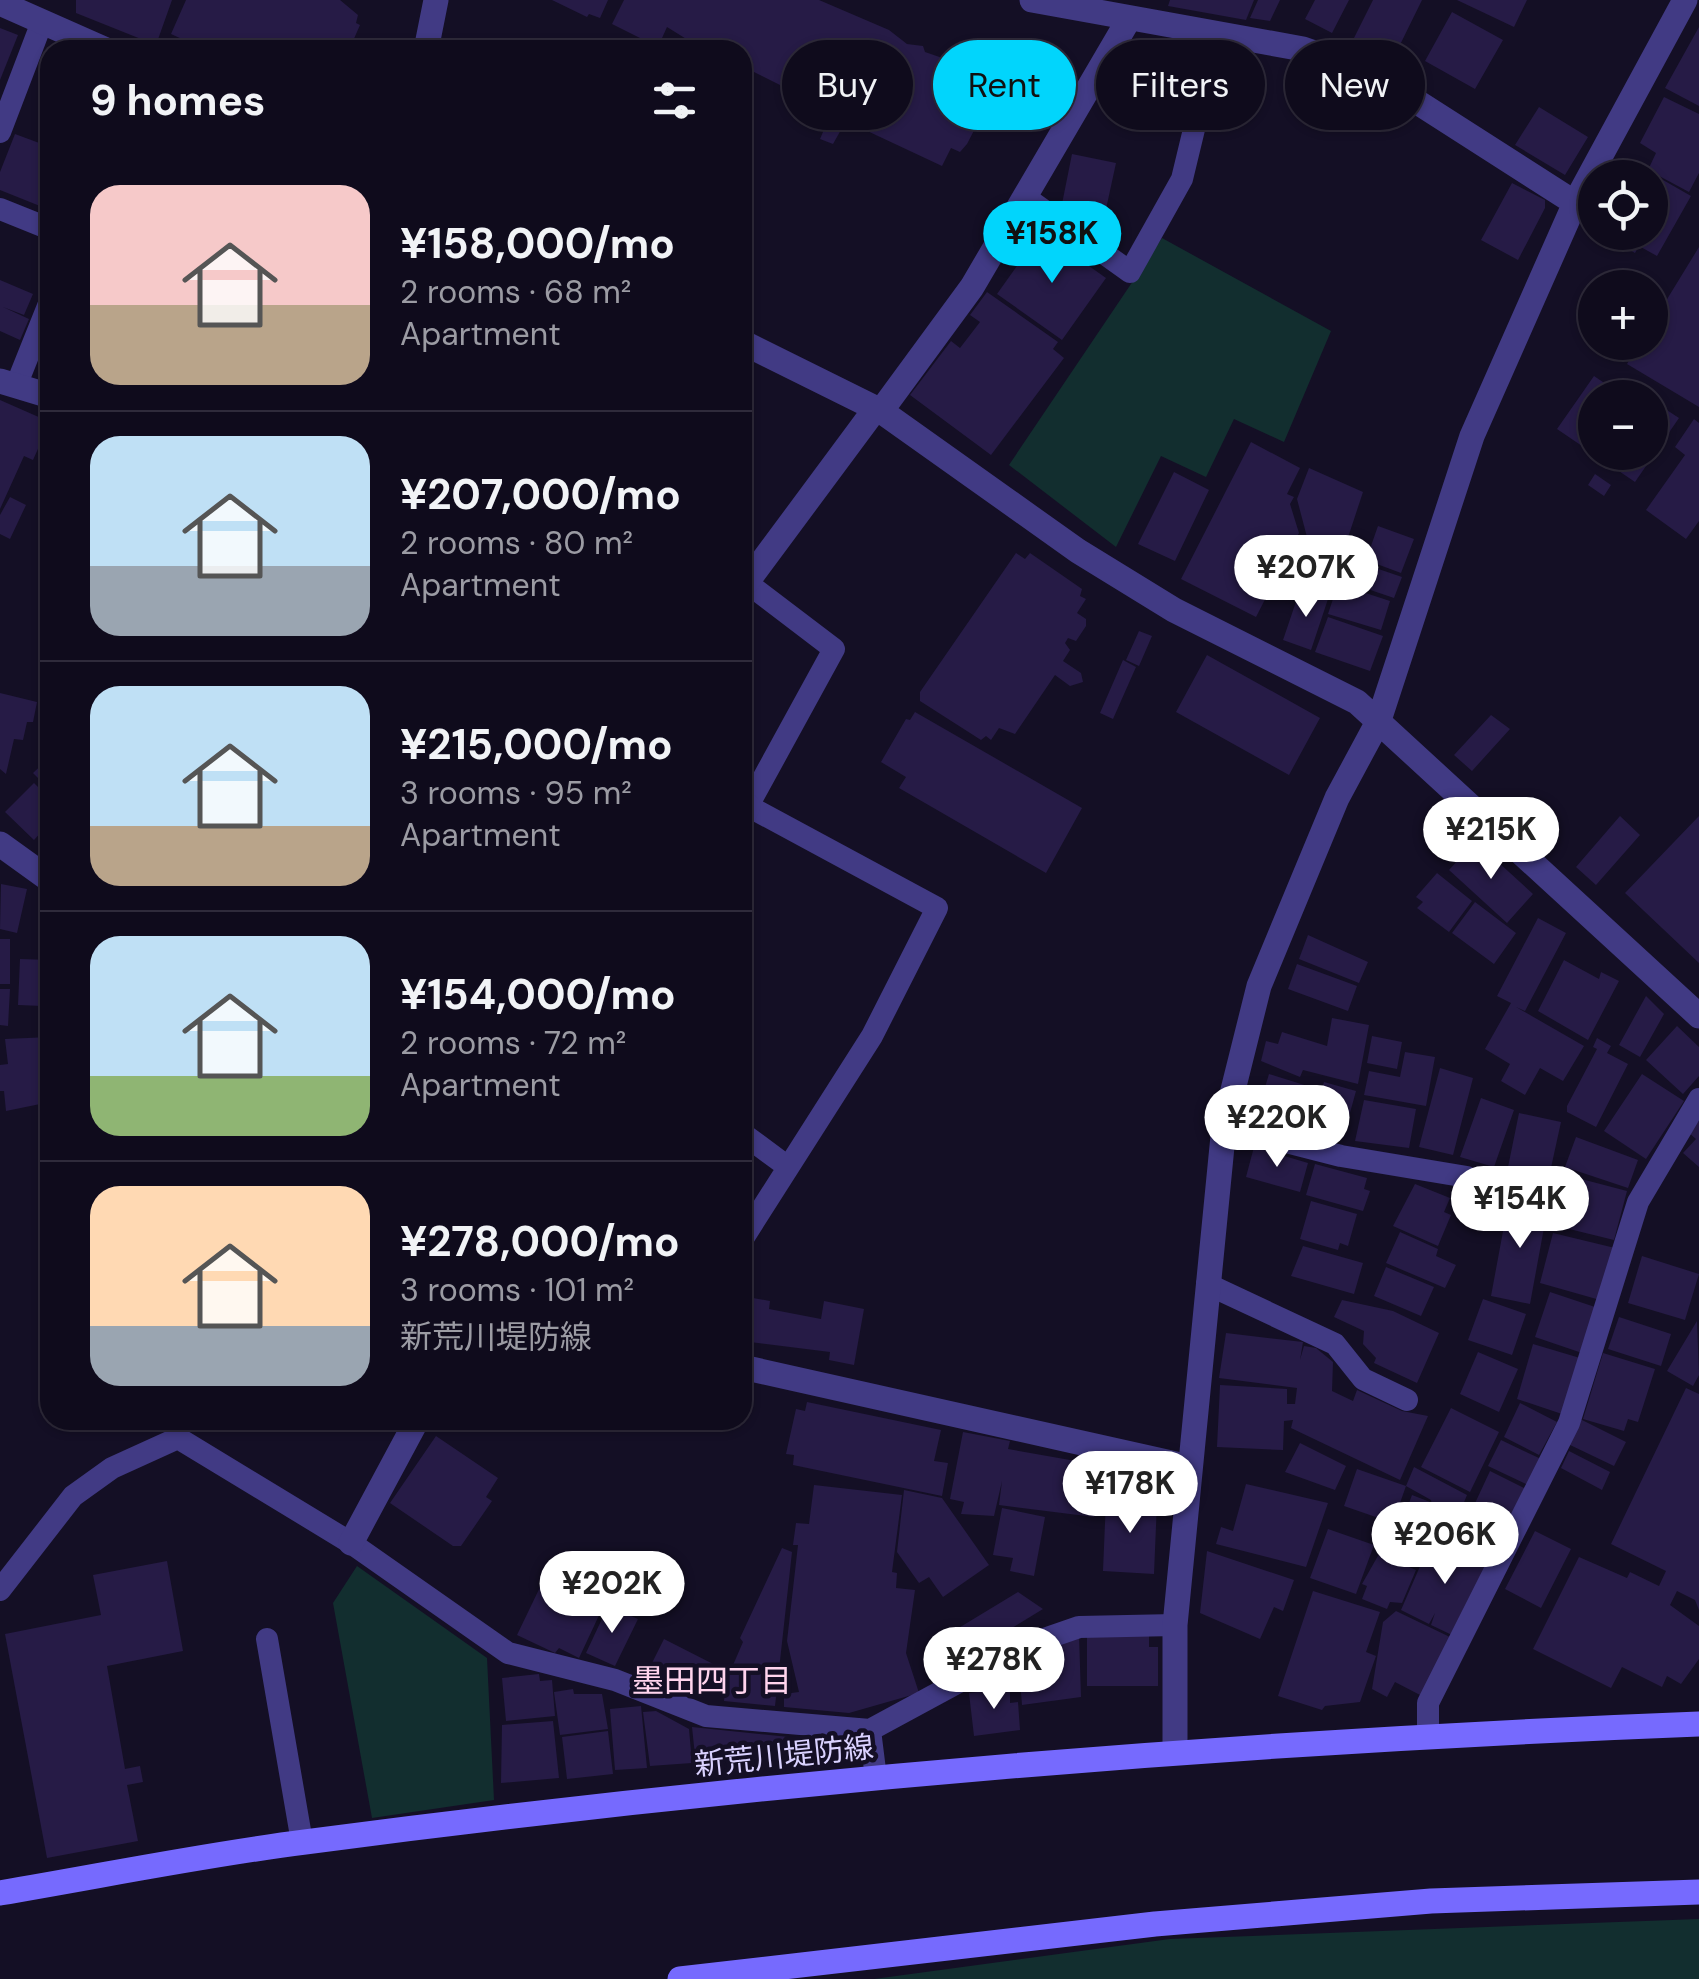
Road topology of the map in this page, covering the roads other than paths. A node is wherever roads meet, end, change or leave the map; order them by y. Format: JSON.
{"nodes":[{"id":1,"x":436,"y":0,"type":"edge"},
{"id":2,"x":1032,"y":0,"type":"edge"},
{"id":3,"x":1685,"y":0,"type":"edge"},
{"id":4,"x":0,"y":3,"type":"edge"},
{"id":5,"x":1129,"y":19,"type":"junction"},
{"id":6,"x":42,"y":22,"type":"junction"},
{"id":7,"x":1217,"y":34,"type":"junction"},
{"id":8,"x":83,"y":40,"type":"edge"},
{"id":9,"x":428,"y":40,"type":"edge"},
{"id":10,"x":0,"y":132,"type":"edge"},
{"id":11,"x":1025,"y":197,"type":"junction"},
{"id":12,"x":1576,"y":203,"type":"junction"},
{"id":13,"x":0,"y":209,"type":"edge"},
{"id":14,"x":40,"y":224,"type":"edge"},
{"id":15,"x":40,"y":321,"type":"edge"},
{"id":16,"x":752,"y":347,"type":"edge"},
{"id":17,"x":8,"y":384,"type":"edge"},
{"id":18,"x":40,"y":393,"type":"edge"},
{"id":19,"x":878,"y":409,"type":"junction"},
{"id":20,"x":752,"y":572,"type":"edge"},
{"id":21,"x":752,"y":586,"type":"edge"},
{"id":22,"x":1379,"y":720,"type":"junction"},
{"id":23,"x":752,"y":799,"type":"edge"},
{"id":24,"x":752,"y":816,"type":"edge"},
{"id":25,"x":0,"y":844,"type":"edge"},
{"id":26,"x":40,"y":873,"type":"edge"},
{"id":27,"x":1699,"y":1016,"type":"edge"},
{"id":28,"x":1699,"y":1099,"type":"edge"},
{"id":29,"x":1224,"y":1126,"type":"junction"},
{"id":30,"x":752,"y":1141,"type":"edge"},
{"id":31,"x":788,"y":1168,"type":"junction"},
{"id":32,"x":1467,"y":1177,"type":"dead end"},
{"id":33,"x":752,"y":1224,"type":"edge"},
{"id":34,"x":1207,"y":1284,"type":"junction"},
{"id":35,"x":752,"y":1369,"type":"edge"},
{"id":36,"x":1407,"y":1400,"type":"dead end"},
{"id":37,"x":172,"y":1430,"type":"edge"},
{"id":38,"x":176,"y":1430,"type":"edge"},
{"id":39,"x":411,"y":1430,"type":"edge"},
{"id":40,"x":1189,"y":1467,"type":"junction"},
{"id":41,"x":351,"y":1543,"type":"junction"},
{"id":42,"x":0,"y":1590,"type":"edge"},
{"id":43,"x":1175,"y":1625,"type":"junction"},
{"id":44,"x":267,"y":1639,"type":"dead end"},
{"id":45,"x":1699,"y":1724,"type":"edge"},
{"id":46,"x":870,"y":1730,"type":"junction"},
{"id":47,"x":1428,"y":1735,"type":"junction"},
{"id":48,"x":1175,"y":1751,"type":"junction"},
{"id":49,"x":876,"y":1778,"type":"junction"},
{"id":50,"x":302,"y":1842,"type":"junction"},
{"id":51,"x":1699,"y":1892,"type":"edge"},
{"id":52,"x":0,"y":1893,"type":"edge"},
{"id":53,"x":680,"y":1979,"type":"edge"}],
"edges":[{"from":1,"to":9,"type":"street"},
{"from":2,"to":5,"type":"street"},
{"from":3,"to":12,"type":"street"},
{"from":4,"to":6,"type":"street"},
{"from":5,"to":7,"type":"street"},
{"from":5,"to":11,"type":"street"},
{"from":6,"to":8,"type":"street"},
{"from":6,"to":10,"type":"lane"},
{"from":7,"to":11,"type":"lane"},
{"from":7,"to":12,"type":"street"},
{"from":11,"to":19,"type":"street"},
{"from":12,"to":22,"type":"street"},
{"from":13,"to":14,"type":"lane"},
{"from":15,"to":17,"type":"lane"},
{"from":16,"to":19,"type":"street"},
{"from":17,"to":18,"type":"street"},
{"from":19,"to":20,"type":"street"},
{"from":19,"to":22,"type":"street"},
{"from":21,"to":23,"type":"lane"},
{"from":22,"to":27,"type":"street"},
{"from":22,"to":29,"type":"street"},
{"from":24,"to":31,"type":"lane"},
{"from":25,"to":26,"type":"street"},
{"from":28,"to":47,"type":"lane"},
{"from":29,"to":32,"type":"lane"},
{"from":29,"to":34,"type":"street"},
{"from":30,"to":31,"type":"lane"},
{"from":31,"to":33,"type":"lane"},
{"from":34,"to":36,"type":"lane"},
{"from":34,"to":40,"type":"street"},
{"from":35,"to":40,"type":"street"},
{"from":37,"to":42,"type":"lane"},
{"from":38,"to":41,"type":"lane"},
{"from":39,"to":41,"type":"street"},
{"from":40,"to":43,"type":"street"},
{"from":41,"to":46,"type":"lane"},
{"from":43,"to":46,"type":"lane"},
{"from":43,"to":48,"type":"street"},
{"from":44,"to":50,"type":"lane"},
{"from":45,"to":47,"type":"main road","name":"新荒川堤防線"},
{"from":46,"to":49,"type":"lane"},
{"from":47,"to":48,"type":"main road","name":"新荒川堤防線"},
{"from":48,"to":49,"type":"main road","name":"新荒川堤防線"},
{"from":49,"to":50,"type":"main road","name":"新荒川堤防線"},
{"from":50,"to":52,"type":"main road","name":"新荒川堤防線"},
{"from":51,"to":53,"type":"main road"}]}
